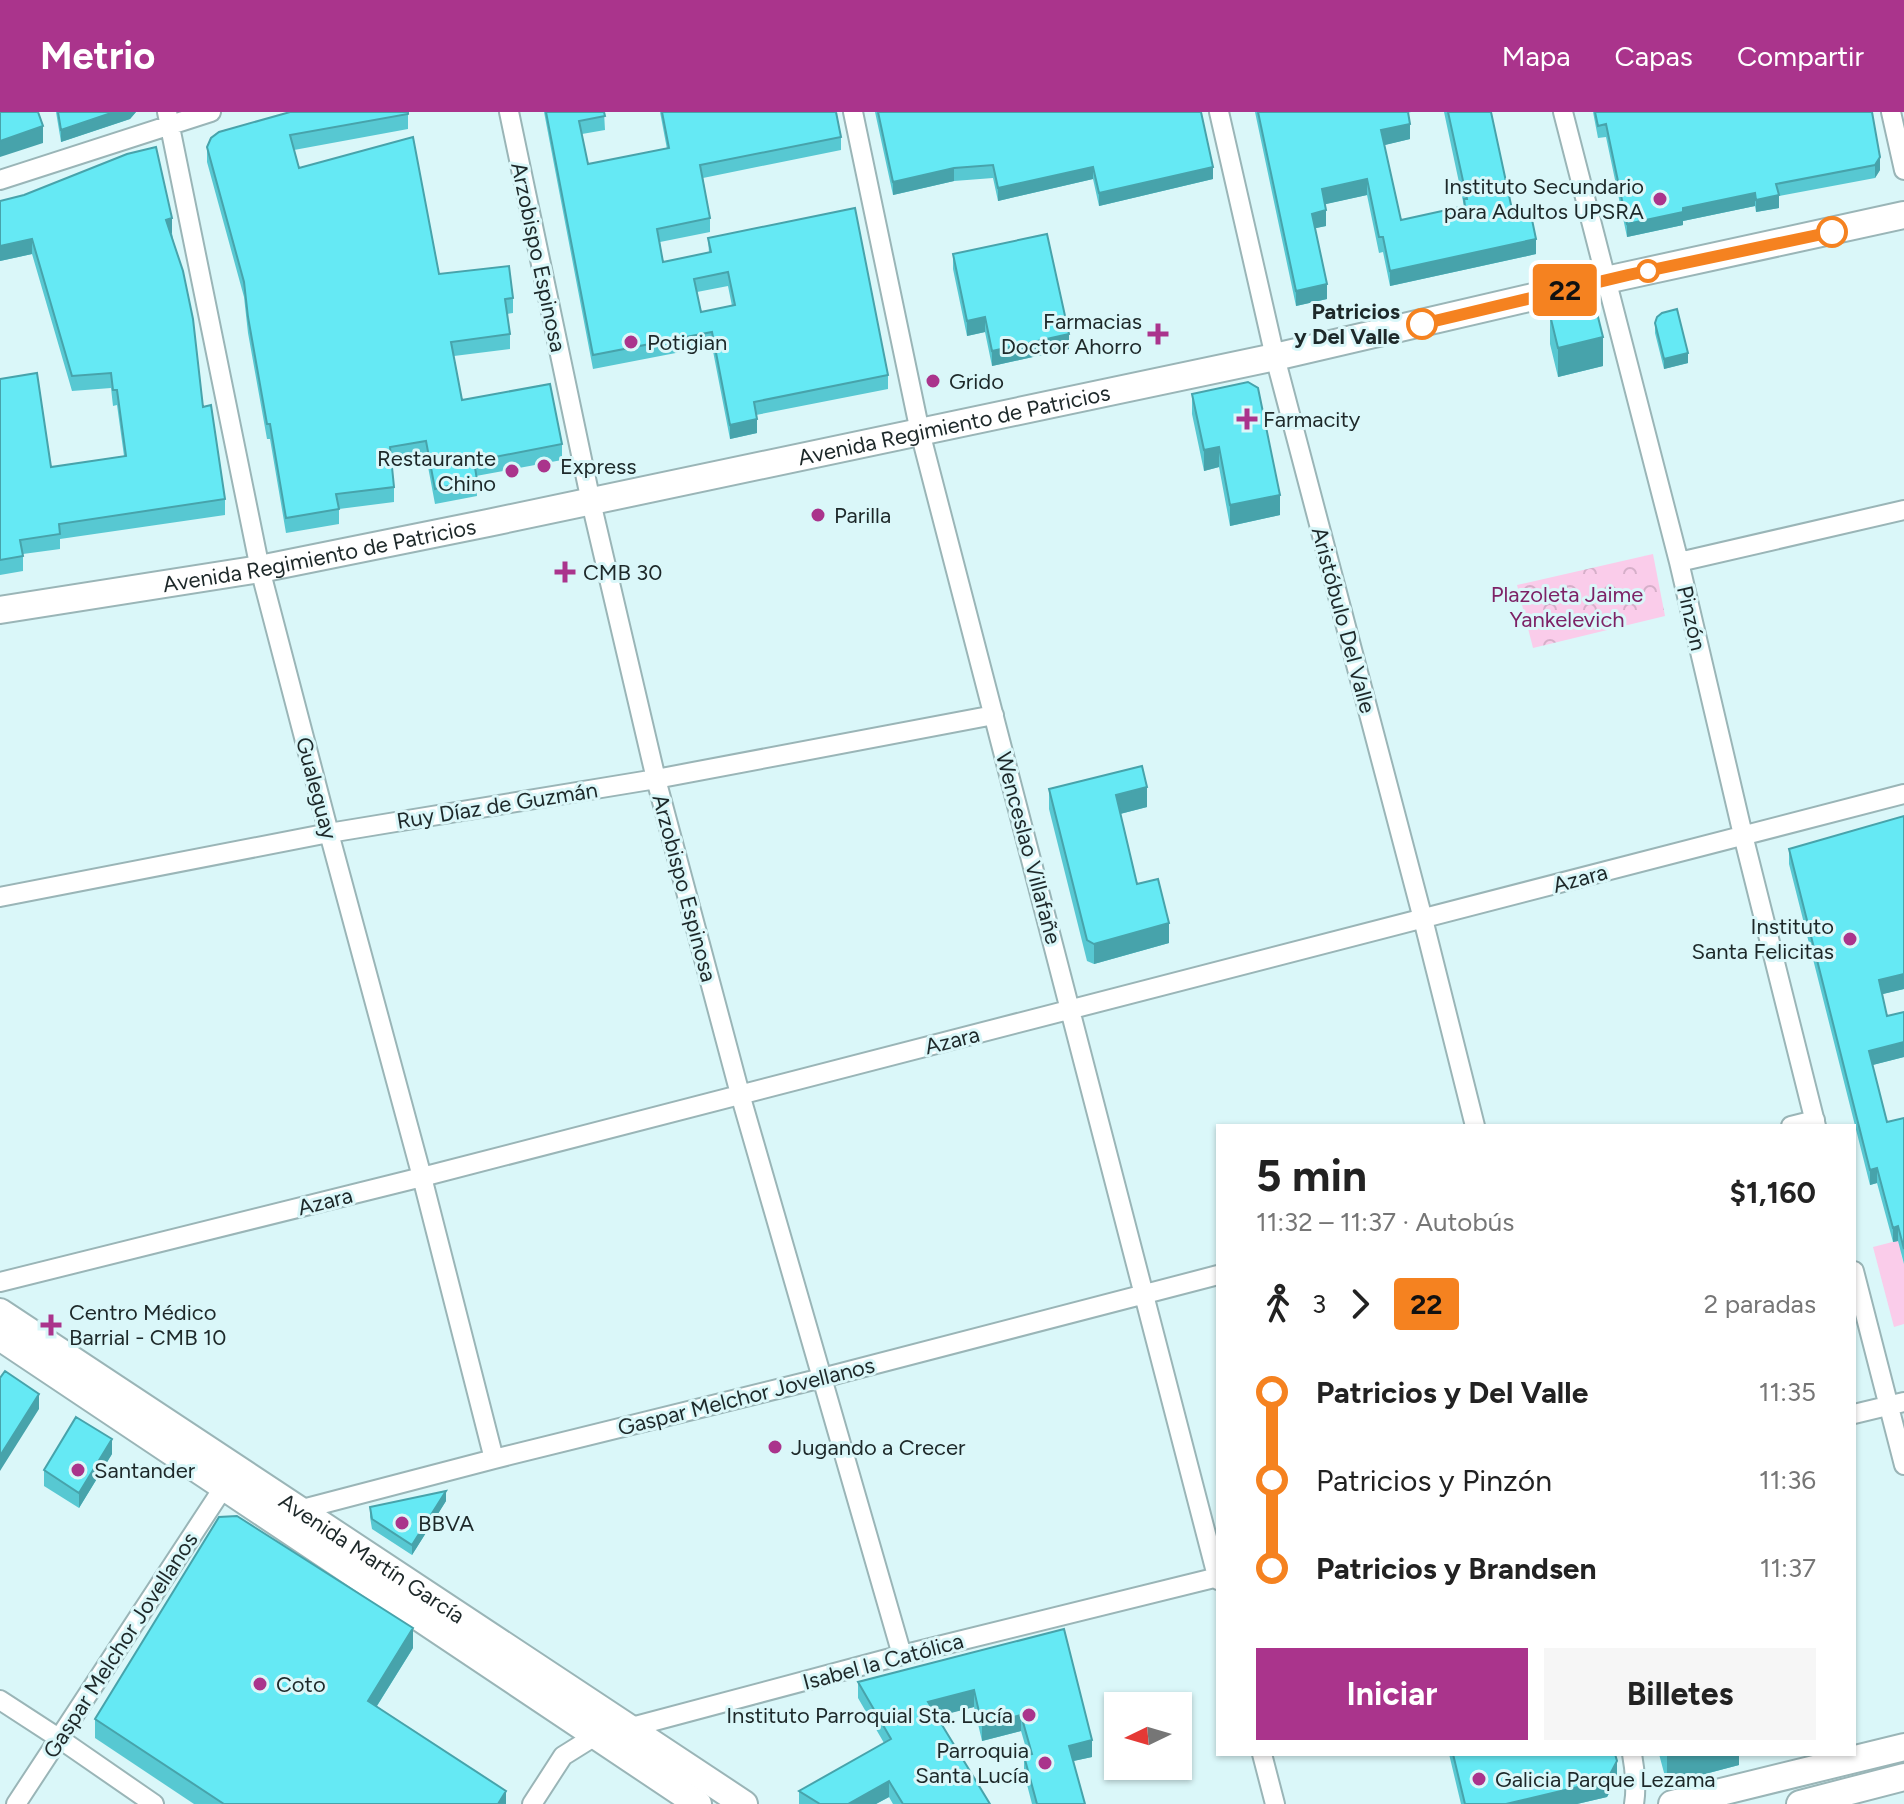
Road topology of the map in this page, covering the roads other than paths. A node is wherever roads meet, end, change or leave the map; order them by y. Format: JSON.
{"nodes":[{"id":1,"x":211,"y":112,"type":"edge"},
{"id":2,"x":509,"y":112,"type":"edge"},
{"id":3,"x":853,"y":112,"type":"edge"},
{"id":4,"x":1219,"y":112,"type":"edge"},
{"id":5,"x":1563,"y":112,"type":"edge"},
{"id":6,"x":1891,"y":112,"type":"edge"},
{"id":7,"x":169,"y":119,"type":"edge"},
{"id":8,"x":1904,"y":170,"type":"edge"},
{"id":9,"x":0,"y":180,"type":"edge"},
{"id":10,"x":1904,"y":215,"type":"edge"},
{"id":11,"x":1606,"y":280,"type":"junction"},
{"id":12,"x":1275,"y":357,"type":"junction"},
{"id":13,"x":920,"y":432,"type":"junction"},
{"id":14,"x":591,"y":502,"type":"junction"},
{"id":15,"x":1904,"y":510,"type":"edge"},
{"id":16,"x":1679,"y":562,"type":"junction"},
{"id":17,"x":260,"y":569,"type":"junction"},
{"id":18,"x":0,"y":610,"type":"edge"},
{"id":19,"x":994,"y":715,"type":"junction"},
{"id":20,"x":656,"y":779,"type":"junction"},
{"id":21,"x":1904,"y":794,"type":"edge"},
{"id":22,"x":329,"y":833,"type":"junction"},
{"id":23,"x":1743,"y":835,"type":"junction"},
{"id":24,"x":0,"y":897,"type":"edge"},
{"id":25,"x":1423,"y":919,"type":"junction"},
{"id":26,"x":1071,"y":1010,"type":"junction"},
{"id":27,"x":740,"y":1094,"type":"junction"},
{"id":28,"x":1816,"y":1123,"type":"edge"},
{"id":29,"x":1474,"y":1124,"type":"edge"},
{"id":30,"x":422,"y":1177,"type":"junction"},
{"id":31,"x":1216,"y":1275,"type":"edge"},
{"id":32,"x":1856,"y":1277,"type":"edge"},
{"id":33,"x":0,"y":1282,"type":"edge"},
{"id":34,"x":1145,"y":1293,"type":"junction"},
{"id":35,"x":0,"y":1312,"type":"edge"},
{"id":36,"x":0,"y":1337,"type":"edge"},
{"id":37,"x":822,"y":1378,"type":"junction"},
{"id":38,"x":1896,"y":1404,"type":"edge"},
{"id":39,"x":1856,"y":1414,"type":"edge"},
{"id":40,"x":494,"y":1459,"type":"junction"},
{"id":41,"x":1904,"y":1465,"type":"edge"},
{"id":42,"x":230,"y":1477,"type":"junction"},
{"id":43,"x":300,"y":1509,"type":"junction"},
{"id":44,"x":274,"y":1520,"type":"junction"},
{"id":45,"x":1216,"y":1570,"type":"edge"},
{"id":46,"x":1216,"y":1578,"type":"edge"},
{"id":47,"x":902,"y":1655,"type":"junction"},
{"id":48,"x":0,"y":1700,"type":"edge"},
{"id":49,"x":628,"y":1728,"type":"junction"},
{"id":50,"x":595,"y":1736,"type":"junction"},
{"id":51,"x":60,"y":1739,"type":"junction"},
{"id":52,"x":1904,"y":1747,"type":"edge"},
{"id":53,"x":1263,"y":1756,"type":"edge"},
{"id":54,"x":1632,"y":1756,"type":"edge"},
{"id":55,"x":1904,"y":1777,"type":"edge"},
{"id":56,"x":16,"y":1804,"type":"edge"},
{"id":57,"x":154,"y":1804,"type":"edge"},
{"id":58,"x":532,"y":1804,"type":"edge"},
{"id":59,"x":698,"y":1804,"type":"edge"},
{"id":60,"x":744,"y":1804,"type":"edge"},
{"id":61,"x":1275,"y":1804,"type":"edge"},
{"id":62,"x":1634,"y":1804,"type":"edge"},
{"id":63,"x":1672,"y":1804,"type":"edge"},
{"id":64,"x":1800,"y":1804,"type":"edge"}],
"edges":[{"from":1,"to":7,"type":"street"},
{"from":2,"to":14,"type":"street","name":"Arzobispo Espinosa"},
{"from":3,"to":13,"type":"street","name":"Wenceslao Villafañe"},
{"from":4,"to":12,"type":"street","name":"Aristóbulo Del Valle"},
{"from":5,"to":11,"type":"street","name":"Pinzón"},
{"from":6,"to":8,"type":"street"},
{"from":7,"to":9,"type":"street"},
{"from":7,"to":17,"type":"street","name":"Gualeguay"},
{"from":10,"to":11,"type":"main road","name":"Avenida Regimiento de Patricios"},
{"from":11,"to":12,"type":"main road","name":"Avenida Regimiento de Patricios"},
{"from":11,"to":16,"type":"street","name":"Pinzón"},
{"from":12,"to":13,"type":"main road","name":"Avenida Regimiento de Patricios"},
{"from":12,"to":25,"type":"street","name":"Aristóbulo Del Valle"},
{"from":13,"to":14,"type":"main road","name":"Avenida Regimiento de Patricios"},
{"from":13,"to":19,"type":"street","name":"Wenceslao Villafañe"},
{"from":14,"to":17,"type":"main road","name":"Avenida Regimiento de Patricios"},
{"from":14,"to":20,"type":"street","name":"Arzobispo Espinosa"},
{"from":15,"to":16,"type":"street"},
{"from":16,"to":23,"type":"street","name":"Pinzón"},
{"from":17,"to":18,"type":"main road","name":"Avenida Regimiento de Patricios"},
{"from":17,"to":22,"type":"street","name":"Gualeguay"},
{"from":19,"to":20,"type":"street","name":"Ruy Díaz de Guzmán"},
{"from":19,"to":26,"type":"street","name":"Wenceslao Villafañe"},
{"from":20,"to":22,"type":"street","name":"Ruy Díaz de Guzmán"},
{"from":20,"to":27,"type":"street","name":"Arzobispo Espinosa"},
{"from":21,"to":23,"type":"street","name":"Azara"},
{"from":22,"to":24,"type":"street","name":"Ruy Díaz de Guzmán"},
{"from":22,"to":30,"type":"street","name":"Gualeguay"},
{"from":23,"to":25,"type":"street","name":"Azara"},
{"from":23,"to":28,"type":"street","name":"Pinzón"},
{"from":25,"to":26,"type":"street","name":"Azara"},
{"from":25,"to":29,"type":"street","name":"Aristóbulo Del Valle"},
{"from":26,"to":27,"type":"street","name":"Azara"},
{"from":26,"to":34,"type":"street","name":"Wenceslao Villafañe"},
{"from":27,"to":30,"type":"street","name":"Azara"},
{"from":27,"to":37,"type":"street","name":"Arzobispo Espinosa"},
{"from":30,"to":33,"type":"street","name":"Azara"},
{"from":30,"to":40,"type":"street","name":"Gualeguay"},
{"from":31,"to":34,"type":"street","name":"Gaspar Melchor Jovellanos"},
{"from":32,"to":38,"type":"street"},
{"from":34,"to":37,"type":"street","name":"Gaspar Melchor Jovellanos"},
{"from":34,"to":45,"type":"street","name":"Wenceslao Villafañe"},
{"from":35,"to":42,"type":"main road","name":"Avenida Martín García"},
{"from":36,"to":42,"type":"main road","name":"Avenida Martín García"},
{"from":37,"to":40,"type":"street","name":"Gaspar Melchor Jovellanos"},
{"from":37,"to":47,"type":"street","name":"Arzobispo Espinosa"},
{"from":38,"to":39,"type":"street"},
{"from":38,"to":41,"type":"street"},
{"from":40,"to":43,"type":"street","name":"Gaspar Melchor Jovellanos"},
{"from":42,"to":43,"type":"main road","name":"Avenida Martín García"},
{"from":42,"to":44,"type":"main road","name":"Avenida Martín García"},
{"from":42,"to":51,"type":"street","name":"Gaspar Melchor Jovellanos"},
{"from":43,"to":44,"type":"street","name":"Gaspar Melchor Jovellanos"},
{"from":43,"to":49,"type":"main road","name":"Avenida Martín García"},
{"from":44,"to":50,"type":"main road","name":"Avenida Martín García"},
{"from":46,"to":47,"type":"street","name":"Isabel la Católica"},
{"from":47,"to":49,"type":"street","name":"Isabel la Católica"},
{"from":48,"to":51,"type":"street"},
{"from":49,"to":50,"type":"street","name":"Isabel la Católica"},
{"from":49,"to":60,"type":"main road","name":"Avenida Martín García"},
{"from":50,"to":58,"type":"street","name":"Isabel la Católica"},
{"from":50,"to":59,"type":"main road","name":"Avenida Martín García"},
{"from":51,"to":56,"type":"street","name":"Gaspar Melchor Jovellanos"},
{"from":51,"to":57,"type":"street"},
{"from":52,"to":63,"type":"main road"},
{"from":53,"to":61,"type":"street"},
{"from":54,"to":62,"type":"street"},
{"from":55,"to":64,"type":"main road"}]}
